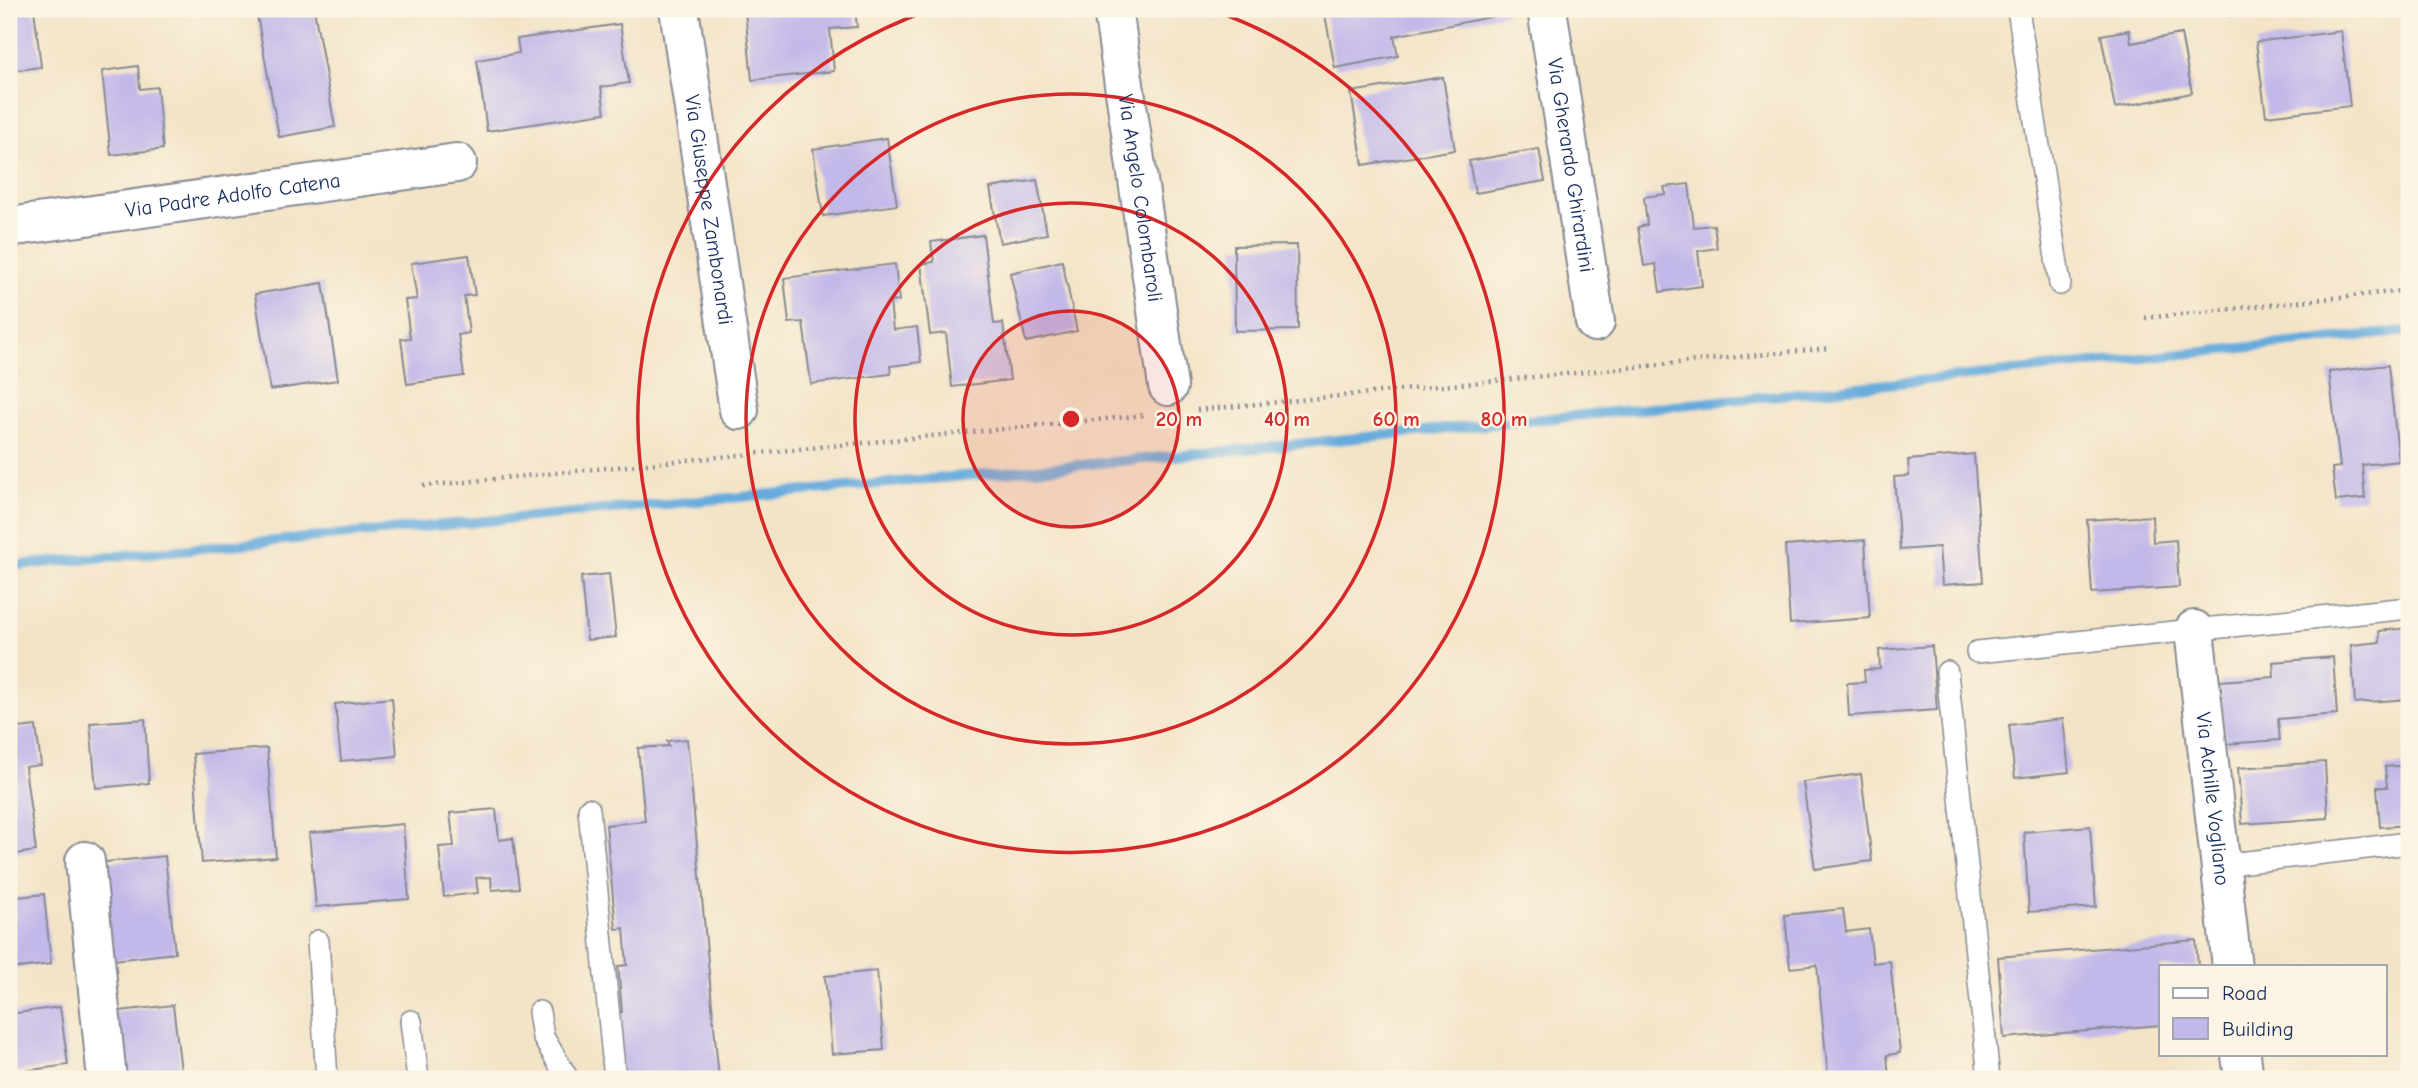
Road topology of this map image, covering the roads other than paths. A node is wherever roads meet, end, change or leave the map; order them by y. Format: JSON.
{"nodes":[{"id":1,"x":679,"y":9,"type":"edge"},
{"id":2,"x":1113,"y":9,"type":"edge"},
{"id":3,"x":1546,"y":9,"type":"edge"},
{"id":4,"x":2018,"y":9,"type":"edge"},
{"id":5,"x":457,"y":163,"type":"dead end"},
{"id":6,"x":9,"y":227,"type":"edge"},
{"id":7,"x":2060,"y":284,"type":"dead end"},
{"id":8,"x":1595,"y":322,"type":"dead end"},
{"id":9,"x":1169,"y":404,"type":"road end"},
{"id":10,"x":739,"y":410,"type":"dead end"},
{"id":11,"x":2409,"y":608,"type":"edge"},
{"id":12,"x":2194,"y":630,"type":"junction"},
{"id":13,"x":1977,"y":652,"type":"dead end"},
{"id":14,"x":1947,"y":673,"type":"dead end"},
{"id":15,"x":589,"y":809,"type":"dead end"},
{"id":16,"x":2409,"y":843,"type":"edge"},
{"id":17,"x":85,"y":861,"type":"dead end"},
{"id":18,"x":2221,"y":865,"type":"junction"},
{"id":19,"x":318,"y":941,"type":"dead end"},
{"id":20,"x":2232,"y":965,"type":"edge"},
{"id":21,"x":539,"y":1012,"type":"dead end"},
{"id":22,"x":411,"y":1021,"type":"dead end"},
{"id":23,"x":2241,"y":1056,"type":"edge"},
{"id":24,"x":107,"y":1079,"type":"edge"},
{"id":25,"x":327,"y":1079,"type":"edge"},
{"id":26,"x":418,"y":1079,"type":"edge"},
{"id":27,"x":568,"y":1079,"type":"edge"},
{"id":28,"x":615,"y":1079,"type":"edge"},
{"id":29,"x":1989,"y":1079,"type":"edge"},
{"id":30,"x":2244,"y":1079,"type":"edge"}],
"edges":[{"from":1,"to":10,"type":"street","name":"Via Giuseppe Zambonardi"},
{"from":2,"to":9,"type":"street","name":"Via Angelo Colombaroli"},
{"from":3,"to":8,"type":"street","name":"Via Gherardo Ghirardini"},
{"from":4,"to":7,"type":"lane"},
{"from":5,"to":6,"type":"street","name":"Via Padre Adolfo Catena"},
{"from":11,"to":12,"type":"lane"},
{"from":12,"to":13,"type":"lane"},
{"from":12,"to":18,"type":"street","name":"Via Achille Vogliano"},
{"from":14,"to":29,"type":"lane"},
{"from":15,"to":28,"type":"lane"},
{"from":16,"to":18,"type":"lane"},
{"from":17,"to":24,"type":"street"},
{"from":18,"to":20,"type":"street","name":"Via Achille Vogliano"},
{"from":19,"to":25,"type":"lane"},
{"from":21,"to":27,"type":"lane"},
{"from":22,"to":26,"type":"lane"},
{"from":23,"to":30,"type":"street"}]}
